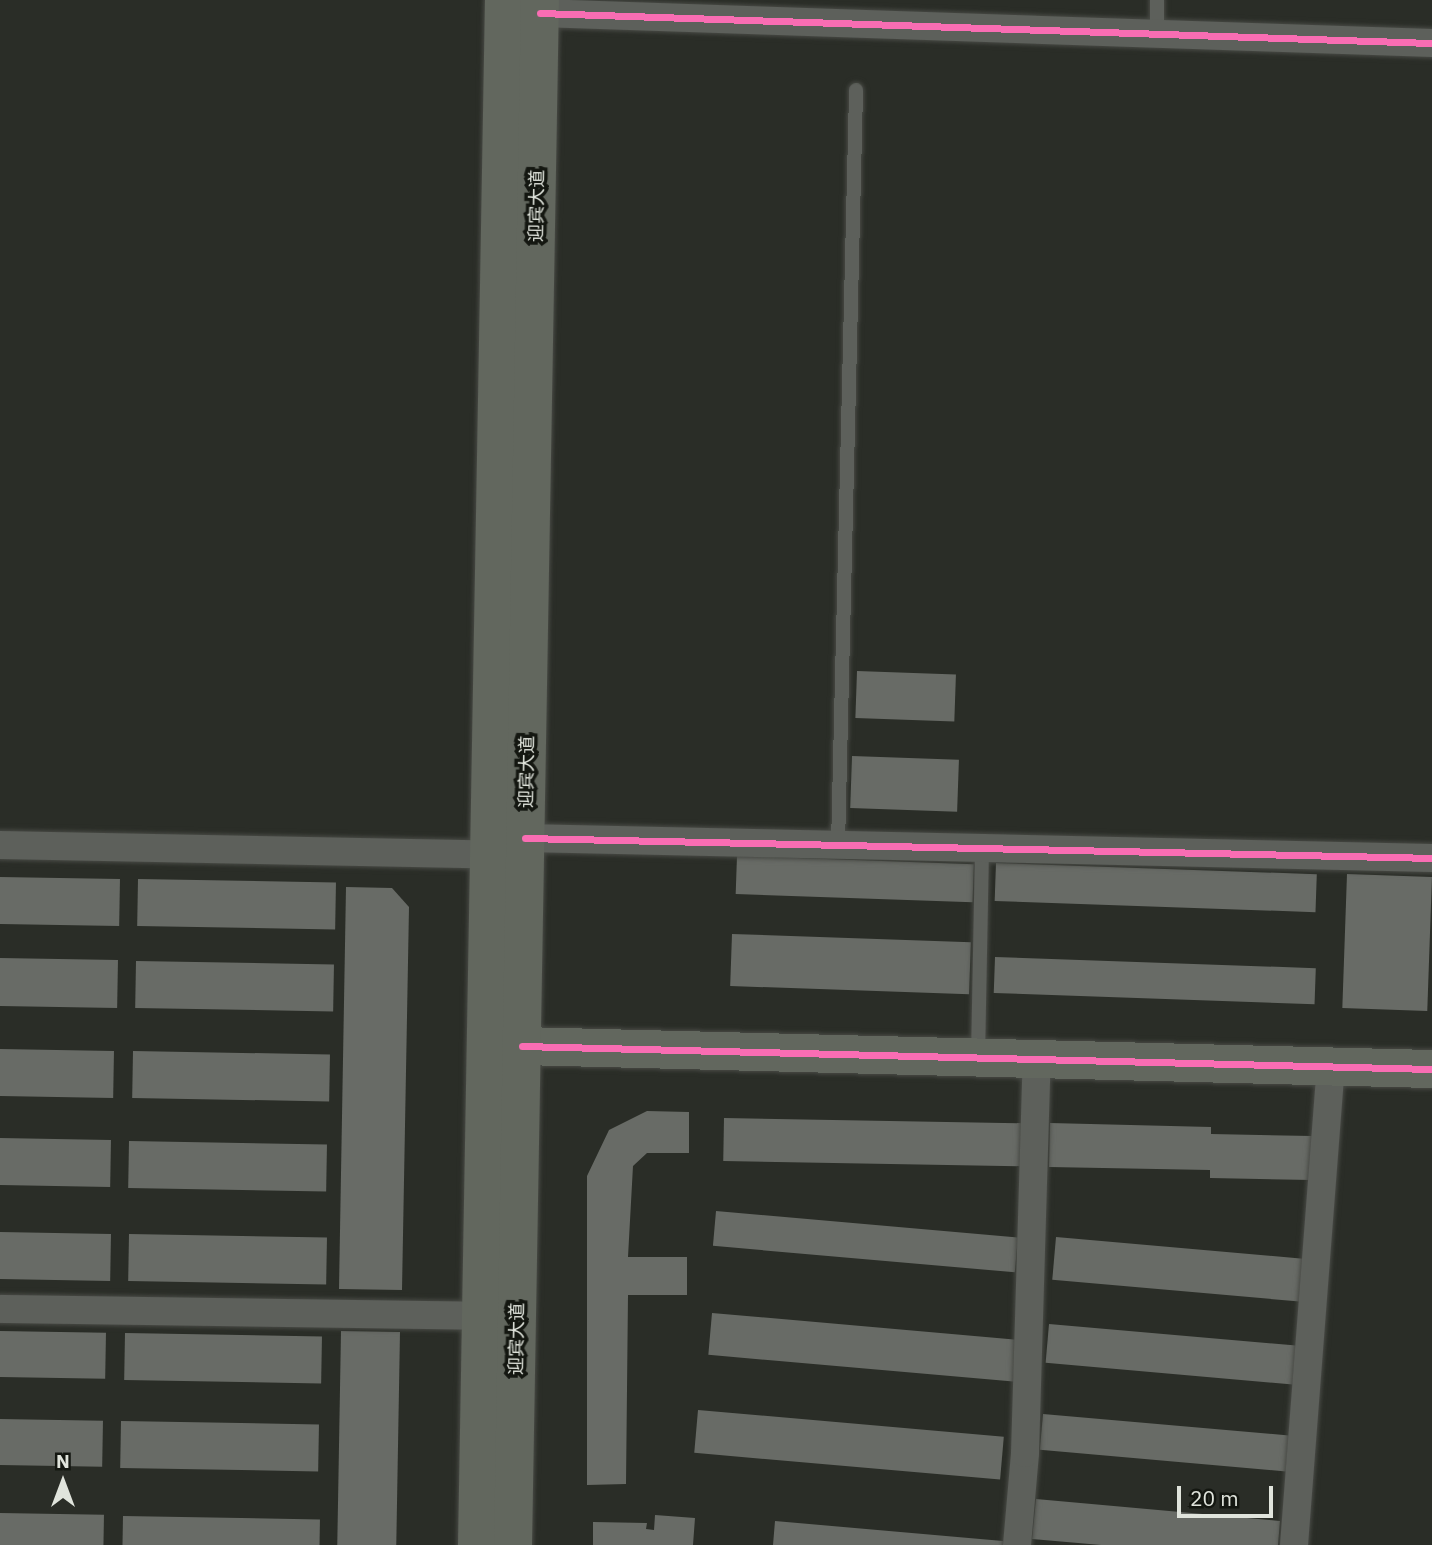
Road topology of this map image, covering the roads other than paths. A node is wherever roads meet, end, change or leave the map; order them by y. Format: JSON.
{"nodes":[{"id":1,"x":504,"y":0,"type":"edge"},
{"id":2,"x":1157,"y":0,"type":"edge"},
{"id":3,"x":540,"y":7,"type":"edge"},
{"id":4,"x":1157,"y":34,"type":"junction"},
{"id":5,"x":1432,"y":43,"type":"edge"},
{"id":6,"x":856,"y":90,"type":"dead end"},
{"id":7,"x":525,"y":838,"type":"junction"},
{"id":8,"x":0,"y":845,"type":"edge"},
{"id":9,"x":838,"y":845,"type":"junction"},
{"id":10,"x":982,"y":848,"type":"junction"},
{"id":11,"x":489,"y":854,"type":"junction"},
{"id":12,"x":1432,"y":858,"type":"edge"},
{"id":13,"x":522,"y":1046,"type":"junction"},
{"id":14,"x":978,"y":1057,"type":"junction"},
{"id":15,"x":1037,"y":1059,"type":"junction"},
{"id":16,"x":1331,"y":1066,"type":"junction"},
{"id":17,"x":1432,"y":1069,"type":"edge"},
{"id":18,"x":0,"y":1309,"type":"edge"},
{"id":19,"x":482,"y":1316,"type":"junction"},
{"id":20,"x":477,"y":1545,"type":"edge"},
{"id":21,"x":513,"y":1545,"type":"edge"},
{"id":22,"x":1017,"y":1545,"type":"edge"},
{"id":23,"x":1294,"y":1545,"type":"edge"}],
"edges":[{"from":1,"to":11,"type":"main road","name":"迎宾大道"},
{"from":2,"to":4,"type":"lane"},
{"from":3,"to":4,"type":"street"},
{"from":3,"to":7,"type":"main road","name":"迎宾大道"},
{"from":4,"to":5,"type":"street"},
{"from":6,"to":9,"type":"lane"},
{"from":7,"to":9,"type":"street"},
{"from":7,"to":13,"type":"main road","name":"迎宾大道"},
{"from":8,"to":11,"type":"street"},
{"from":9,"to":10,"type":"street"},
{"from":10,"to":12,"type":"street"},
{"from":10,"to":14,"type":"lane"},
{"from":11,"to":19,"type":"main road","name":"迎宾大道"},
{"from":13,"to":14,"type":"main road"},
{"from":13,"to":21,"type":"main road","name":"迎宾大道"},
{"from":14,"to":15,"type":"main road"},
{"from":15,"to":16,"type":"main road"},
{"from":15,"to":22,"type":"street"},
{"from":16,"to":17,"type":"main road"},
{"from":16,"to":23,"type":"street"},
{"from":18,"to":19,"type":"street"},
{"from":19,"to":20,"type":"main road","name":"迎宾大道"}]}
